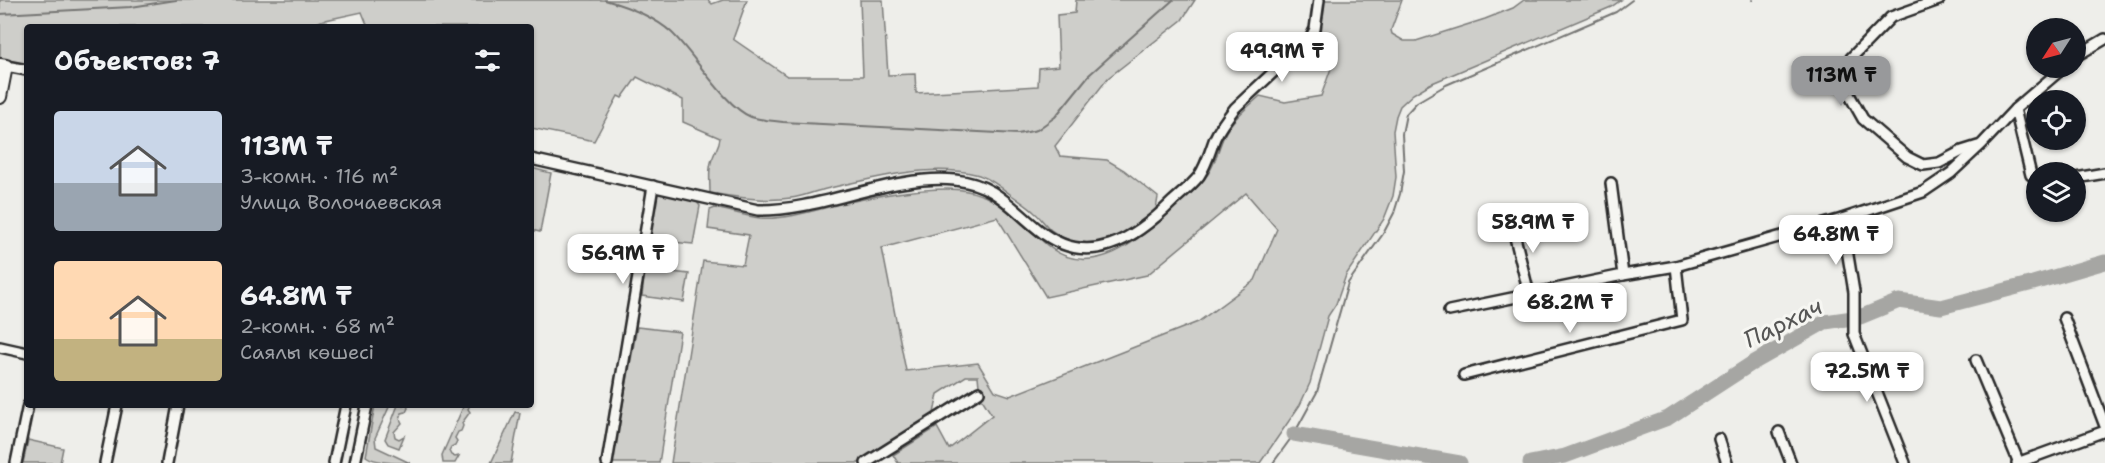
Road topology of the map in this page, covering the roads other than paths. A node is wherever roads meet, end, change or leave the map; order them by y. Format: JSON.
{"nodes":[{"id":1,"x":1319,"y":0,"type":"edge"},
{"id":2,"x":1939,"y":0,"type":"edge"},
{"id":3,"x":2105,"y":39,"type":"edge"},
{"id":4,"x":2086,"y":50,"type":"edge"},
{"id":5,"x":3,"y":65,"type":"edge"},
{"id":6,"x":24,"y":69,"type":"edge"},
{"id":7,"x":2051,"y":78,"type":"edge"},
{"id":8,"x":0,"y":97,"type":"edge"},
{"id":9,"x":2015,"y":109,"type":"junction"},
{"id":10,"x":1982,"y":144,"type":"junction"},
{"id":11,"x":534,"y":160,"type":"edge"},
{"id":12,"x":2028,"y":162,"type":"edge"},
{"id":13,"x":2105,"y":173,"type":"edge"},
{"id":14,"x":2086,"y":176,"type":"edge"},
{"id":15,"x":1611,"y":183,"type":"dead end"},
{"id":16,"x":653,"y":186,"type":"junction"},
{"id":17,"x":1842,"y":219,"type":"junction"},
{"id":18,"x":1511,"y":221,"type":"dead end"},
{"id":19,"x":1676,"y":266,"type":"junction"},
{"id":20,"x":1623,"y":275,"type":"junction"},
{"id":21,"x":1529,"y":294,"type":"junction"},
{"id":22,"x":1449,"y":311,"type":"dead end"},
{"id":23,"x":2064,"y":318,"type":"dead end"},
{"id":24,"x":0,"y":347,"type":"edge"},
{"id":25,"x":24,"y":352,"type":"edge"},
{"id":26,"x":1976,"y":360,"type":"dead end"},
{"id":27,"x":1464,"y":375,"type":"dead end"},
{"id":28,"x":979,"y":392,"type":"dead end"},
{"id":29,"x":27,"y":408,"type":"edge"},
{"id":30,"x":116,"y":408,"type":"edge"},
{"id":31,"x":177,"y":408,"type":"edge"},
{"id":32,"x":345,"y":408,"type":"edge"},
{"id":33,"x":366,"y":408,"type":"edge"},
{"id":34,"x":2105,"y":426,"type":"edge"},
{"id":35,"x":2105,"y":431,"type":"edge"},
{"id":36,"x":1779,"y":432,"type":"dead end"},
{"id":37,"x":1719,"y":439,"type":"dead end"},
{"id":38,"x":16,"y":463,"type":"edge"},
{"id":39,"x":105,"y":463,"type":"edge"},
{"id":40,"x":167,"y":463,"type":"edge"},
{"id":41,"x":334,"y":463,"type":"edge"},
{"id":42,"x":355,"y":463,"type":"edge"},
{"id":43,"x":607,"y":463,"type":"edge"},
{"id":44,"x":866,"y":463,"type":"edge"},
{"id":45,"x":1727,"y":463,"type":"edge"},
{"id":46,"x":1791,"y":463,"type":"edge"},
{"id":47,"x":1905,"y":463,"type":"edge"},
{"id":48,"x":2019,"y":463,"type":"edge"}],
"edges":[{"from":1,"to":16,"type":"street"},
{"from":2,"to":10,"type":"street"},
{"from":3,"to":4,"type":"street"},
{"from":5,"to":6,"type":"street"},
{"from":5,"to":8,"type":"street"},
{"from":7,"to":9,"type":"street"},
{"from":9,"to":10,"type":"street"},
{"from":9,"to":12,"type":"street"},
{"from":10,"to":17,"type":"street"},
{"from":11,"to":16,"type":"street"},
{"from":13,"to":14,"type":"street"},
{"from":15,"to":20,"type":"street"},
{"from":16,"to":43,"type":"street"},
{"from":17,"to":19,"type":"street"},
{"from":17,"to":47,"type":"street"},
{"from":18,"to":21,"type":"street"},
{"from":19,"to":20,"type":"street"},
{"from":19,"to":27,"type":"street"},
{"from":20,"to":21,"type":"street"},
{"from":21,"to":22,"type":"street"},
{"from":23,"to":34,"type":"street"},
{"from":24,"to":25,"type":"street"},
{"from":26,"to":48,"type":"street"},
{"from":28,"to":44,"type":"street"},
{"from":29,"to":38,"type":"street"},
{"from":30,"to":39,"type":"street"},
{"from":31,"to":40,"type":"street"},
{"from":32,"to":41,"type":"street"},
{"from":33,"to":42,"type":"street"},
{"from":35,"to":48,"type":"street"},
{"from":36,"to":46,"type":"street"},
{"from":37,"to":45,"type":"street"}]}
